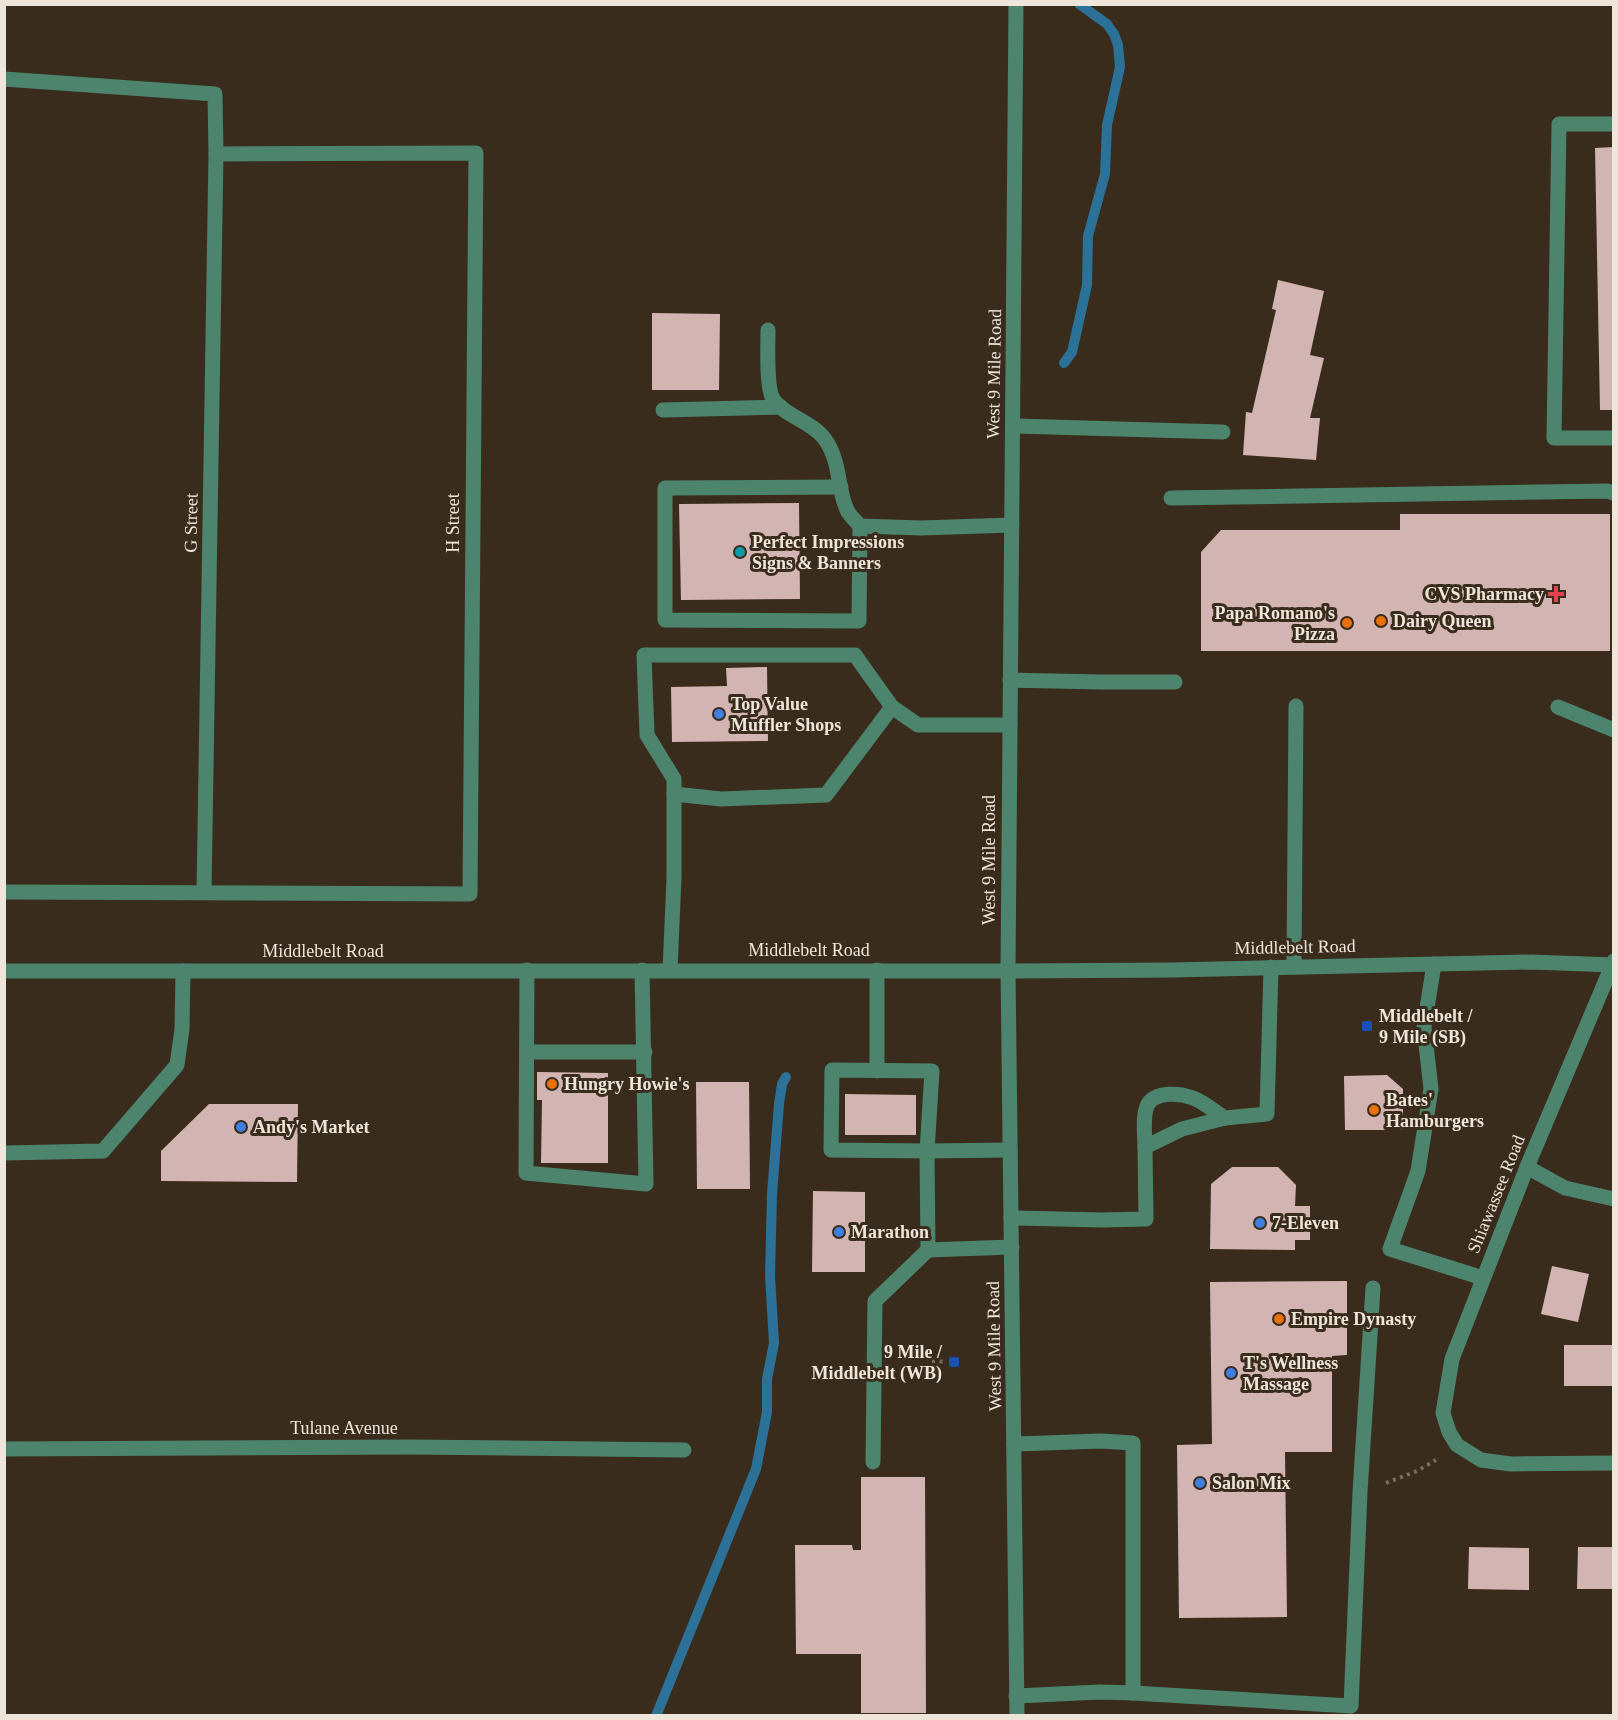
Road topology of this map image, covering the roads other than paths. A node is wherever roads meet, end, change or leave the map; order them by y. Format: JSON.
{"nodes":[{"id":1,"x":1016,"y":4,"type":"edge"},
{"id":2,"x":4,"y":79,"type":"edge"},
{"id":3,"x":1614,"y":124,"type":"edge"},
{"id":4,"x":216,"y":154,"type":"junction"},
{"id":5,"x":768,"y":330,"type":"dead end"},
{"id":6,"x":781,"y":407,"type":"junction"},
{"id":7,"x":663,"y":410,"type":"dead end"},
{"id":8,"x":1013,"y":426,"type":"junction"},
{"id":9,"x":1223,"y":432,"type":"dead end"},
{"id":10,"x":1614,"y":438,"type":"edge"},
{"id":11,"x":841,"y":487,"type":"junction"},
{"id":12,"x":1614,"y":493,"type":"edge"},
{"id":13,"x":1171,"y":498,"type":"dead end"},
{"id":14,"x":1012,"y":525,"type":"junction"},
{"id":15,"x":860,"y":526,"type":"junction"},
{"id":16,"x":1010,"y":680,"type":"junction"},
{"id":17,"x":1175,"y":682,"type":"dead end"},
{"id":18,"x":1296,"y":706,"type":"dead end"},
{"id":19,"x":892,"y":707,"type":"junction"},
{"id":20,"x":1558,"y":707,"type":"dead end"},
{"id":21,"x":1010,"y":725,"type":"junction"},
{"id":22,"x":1614,"y":730,"type":"edge"},
{"id":23,"x":675,"y":794,"type":"junction"},
{"id":24,"x":4,"y":892,"type":"edge"},
{"id":25,"x":204,"y":892,"type":"junction"},
{"id":26,"x":1434,"y":964,"type":"junction"},
{"id":27,"x":1613,"y":964,"type":"edge"},
{"id":28,"x":1271,"y":967,"type":"junction"},
{"id":29,"x":1294,"y":967,"type":"junction"},
{"id":30,"x":527,"y":970,"type":"junction"},
{"id":31,"x":642,"y":970,"type":"junction"},
{"id":32,"x":669,"y":970,"type":"junction"},
{"id":33,"x":877,"y":970,"type":"junction"},
{"id":34,"x":4,"y":971,"type":"edge"},
{"id":35,"x":183,"y":971,"type":"junction"},
{"id":36,"x":1008,"y":971,"type":"junction"},
{"id":37,"x":526,"y":1052,"type":"junction"},
{"id":38,"x":645,"y":1052,"type":"junction"},
{"id":39,"x":877,"y":1071,"type":"junction"},
{"id":40,"x":1226,"y":1118,"type":"junction"},
{"id":41,"x":1145,"y":1147,"type":"junction"},
{"id":42,"x":927,"y":1150,"type":"junction"},
{"id":43,"x":1010,"y":1150,"type":"junction"},
{"id":44,"x":4,"y":1153,"type":"edge"},
{"id":45,"x":1527,"y":1167,"type":"junction"},
{"id":46,"x":1614,"y":1199,"type":"edge"},
{"id":47,"x":1011,"y":1218,"type":"junction"},
{"id":48,"x":1012,"y":1247,"type":"junction"},
{"id":49,"x":928,"y":1250,"type":"junction"},
{"id":50,"x":1483,"y":1278,"type":"junction"},
{"id":51,"x":1373,"y":1288,"type":"dead end"},
{"id":52,"x":1014,"y":1444,"type":"junction"},
{"id":53,"x":4,"y":1449,"type":"edge"},
{"id":54,"x":684,"y":1450,"type":"dead end"},
{"id":55,"x":873,"y":1462,"type":"dead end"},
{"id":56,"x":1614,"y":1464,"type":"edge"},
{"id":57,"x":1133,"y":1694,"type":"junction"},
{"id":58,"x":1017,"y":1696,"type":"junction"},
{"id":59,"x":1017,"y":1716,"type":"edge"}],
"edges":[{"from":1,"to":8,"type":"street","name":"West 9 Mile Road"},
{"from":2,"to":4,"type":"street","name":"G Street"},
{"from":3,"to":10,"type":"street"},
{"from":4,"to":25,"type":"street","name":"G Street"},
{"from":4,"to":25,"type":"street","name":"H Street"},
{"from":5,"to":6,"type":"street"},
{"from":6,"to":7,"type":"street"},
{"from":6,"to":11,"type":"street"},
{"from":8,"to":9,"type":"street"},
{"from":8,"to":14,"type":"street","name":"West 9 Mile Road"},
{"from":11,"to":15,"type":"street"},
{"from":11,"to":15,"type":"street"},
{"from":12,"to":13,"type":"street"},
{"from":14,"to":15,"type":"street"},
{"from":14,"to":16,"type":"street","name":"West 9 Mile Road"},
{"from":16,"to":17,"type":"street"},
{"from":16,"to":21,"type":"street","name":"West 9 Mile Road"},
{"from":18,"to":29,"type":"street"},
{"from":19,"to":21,"type":"street"},
{"from":19,"to":23,"type":"street"},
{"from":19,"to":23,"type":"street"},
{"from":20,"to":22,"type":"street"},
{"from":21,"to":36,"type":"street","name":"West 9 Mile Road"},
{"from":23,"to":32,"type":"street"},
{"from":24,"to":25,"type":"street"},
{"from":26,"to":27,"type":"street","name":"Middlebelt Road"},
{"from":26,"to":29,"type":"street","name":"Middlebelt Road"},
{"from":26,"to":50,"type":"street"},
{"from":27,"to":45,"type":"street","name":"Shiawassee Road"},
{"from":28,"to":29,"type":"street","name":"Middlebelt Road"},
{"from":28,"to":36,"type":"street","name":"Middlebelt Road"},
{"from":28,"to":40,"type":"street"},
{"from":30,"to":31,"type":"street","name":"Middlebelt Road"},
{"from":30,"to":35,"type":"street","name":"Middlebelt Road"},
{"from":30,"to":37,"type":"street"},
{"from":31,"to":32,"type":"street","name":"Middlebelt Road"},
{"from":31,"to":38,"type":"street"},
{"from":32,"to":33,"type":"street","name":"Middlebelt Road"},
{"from":33,"to":36,"type":"street","name":"Middlebelt Road"},
{"from":33,"to":39,"type":"street"},
{"from":34,"to":35,"type":"street","name":"Middlebelt Road"},
{"from":35,"to":44,"type":"street"},
{"from":36,"to":43,"type":"street","name":"West 9 Mile Road"},
{"from":37,"to":38,"type":"street"},
{"from":37,"to":38,"type":"street"},
{"from":39,"to":42,"type":"street"},
{"from":39,"to":42,"type":"street"},
{"from":40,"to":41,"type":"street"},
{"from":40,"to":41,"type":"street"},
{"from":41,"to":47,"type":"street"},
{"from":42,"to":43,"type":"street"},
{"from":42,"to":49,"type":"street"},
{"from":43,"to":47,"type":"street","name":"West 9 Mile Road"},
{"from":45,"to":46,"type":"street"},
{"from":45,"to":50,"type":"street","name":"Shiawassee Road"},
{"from":47,"to":48,"type":"street","name":"West 9 Mile Road"},
{"from":48,"to":49,"type":"street"},
{"from":48,"to":52,"type":"street","name":"West 9 Mile Road"},
{"from":49,"to":55,"type":"street"},
{"from":50,"to":56,"type":"street","name":"Shiawassee Road"},
{"from":51,"to":57,"type":"street"},
{"from":52,"to":57,"type":"street"},
{"from":52,"to":58,"type":"street","name":"West 9 Mile Road"},
{"from":53,"to":54,"type":"street","name":"Tulane Avenue"},
{"from":57,"to":58,"type":"street"},
{"from":58,"to":59,"type":"street","name":"West 9 Mile Road"}]}
